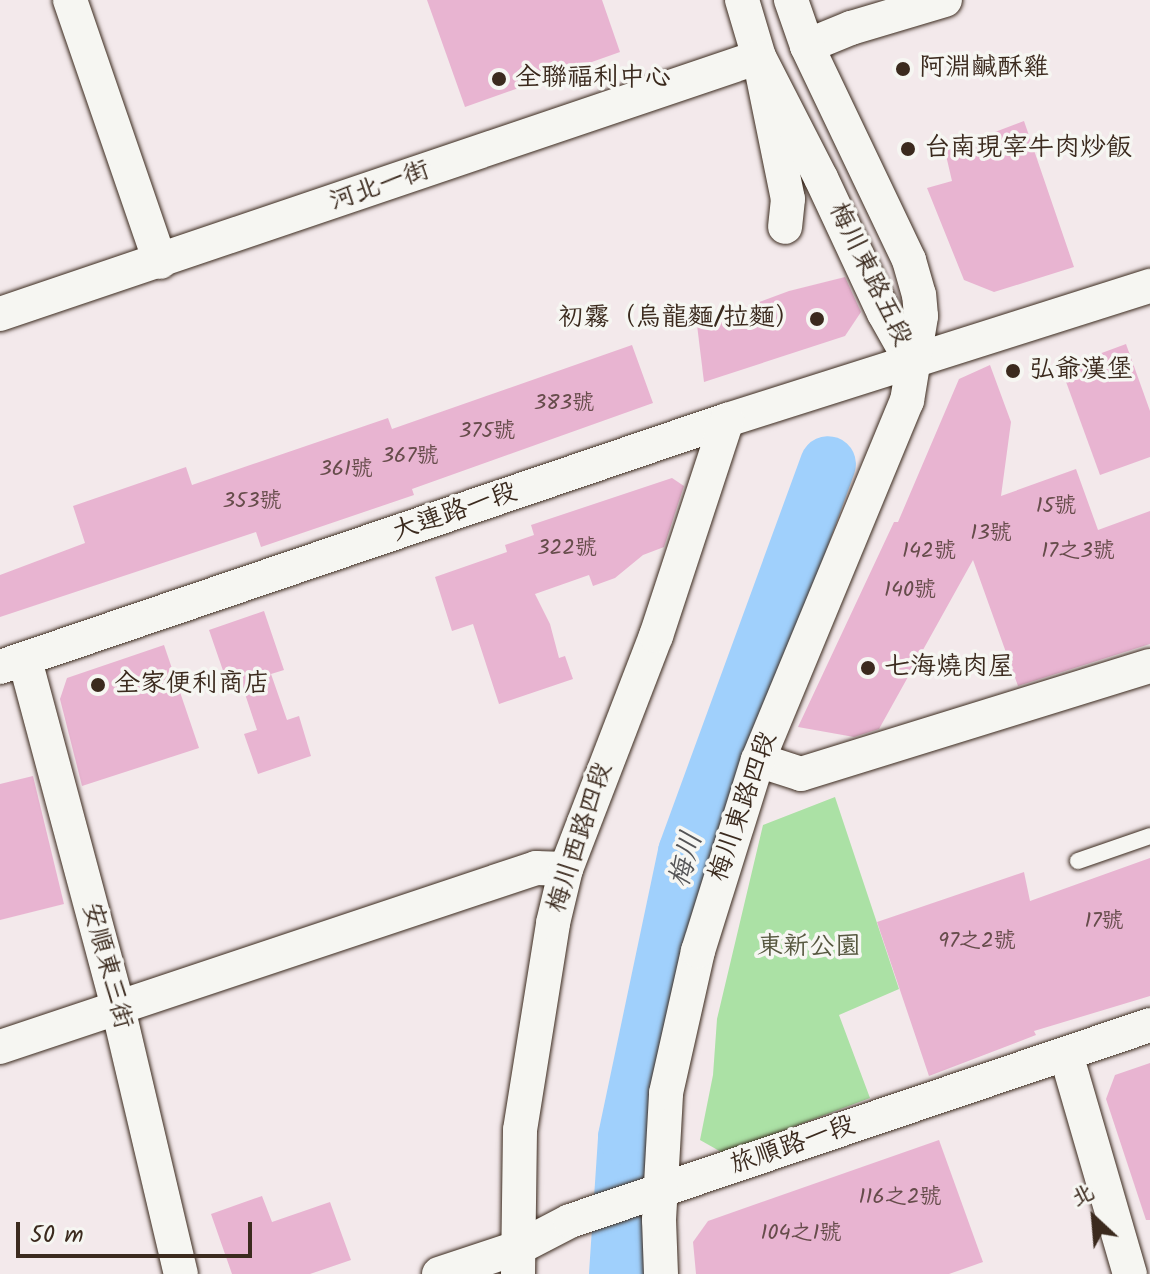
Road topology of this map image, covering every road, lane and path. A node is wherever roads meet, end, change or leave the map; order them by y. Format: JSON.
{"nodes":[{"id":1,"x":70,"y":0,"type":"edge"},
{"id":2,"x":742,"y":0,"type":"edge"},
{"id":3,"x":791,"y":0,"type":"edge"},
{"id":4,"x":945,"y":0,"type":"edge"},
{"id":5,"x":807,"y":46,"type":"junction"},
{"id":6,"x":759,"y":57,"type":"junction"},
{"id":7,"x":785,"y":227,"type":"dead end"},
{"id":8,"x":160,"y":262,"type":"junction"},
{"id":9,"x":1150,"y":286,"type":"edge"},
{"id":10,"x":0,"y":314,"type":"edge"},
{"id":11,"x":911,"y":361,"type":"junction"},
{"id":12,"x":727,"y":420,"type":"junction"},
{"id":13,"x":12,"y":664,"type":"edge"},
{"id":14,"x":1150,"y":666,"type":"edge"},
{"id":15,"x":758,"y":760,"type":"junction"},
{"id":16,"x":1150,"y":836,"type":"edge"},
{"id":17,"x":1078,"y":861,"type":"dead end"},
{"id":18,"x":566,"y":869,"type":"junction"},
{"id":19,"x":118,"y":1008,"type":"junction"},
{"id":20,"x":1150,"y":1025,"type":"edge"},
{"id":21,"x":0,"y":1047,"type":"edge"},
{"id":22,"x":1066,"y":1054,"type":"junction"},
{"id":23,"x":646,"y":1196,"type":"junction"},
{"id":24,"x":519,"y":1261,"type":"edge"},
{"id":25,"x":181,"y":1274,"type":"edge"},
{"id":26,"x":439,"y":1274,"type":"edge"},
{"id":27,"x":661,"y":1274,"type":"edge"},
{"id":28,"x":1130,"y":1274,"type":"edge"}],
"edges":[{"from":1,"to":8,"type":"street"},
{"from":2,"to":6,"type":"street","name":"梅川東路五段"},
{"from":3,"to":5,"type":"street","name":"梅川東路五段"},
{"from":4,"to":5,"type":"street"},
{"from":5,"to":11,"type":"street","name":"梅川東路五段"},
{"from":6,"to":7,"type":"street","name":"梅川東路五段"},
{"from":6,"to":8,"type":"street","name":"河北一街"},
{"from":6,"to":11,"type":"street","name":"梅川東路五段"},
{"from":8,"to":10,"type":"street","name":"河北一街"},
{"from":9,"to":11,"type":"street","name":"大連路一段"},
{"from":11,"to":12,"type":"street","name":"大連路一段"},
{"from":11,"to":15,"type":"street","name":"梅川東路四段"},
{"from":12,"to":13,"type":"street","name":"大連路一段"},
{"from":12,"to":18,"type":"street","name":"梅川西路四段"},
{"from":13,"to":19,"type":"street","name":"安順東三街"},
{"from":14,"to":15,"type":"street"},
{"from":15,"to":23,"type":"street","name":"梅川東路四段"},
{"from":16,"to":17,"type":"lane"},
{"from":18,"to":19,"type":"street"},
{"from":18,"to":24,"type":"street","name":"梅川西路四段"},
{"from":19,"to":21,"type":"street"},
{"from":19,"to":25,"type":"street","name":"安順東三街"},
{"from":20,"to":22,"type":"street","name":"旅順路一段"},
{"from":22,"to":23,"type":"street","name":"旅順路一段"},
{"from":22,"to":28,"type":"street"},
{"from":23,"to":24,"type":"street","name":"旅順路一段"},
{"from":23,"to":27,"type":"street","name":"梅川東路四段"},
{"from":24,"to":26,"type":"street","name":"旅順路一段"}]}
